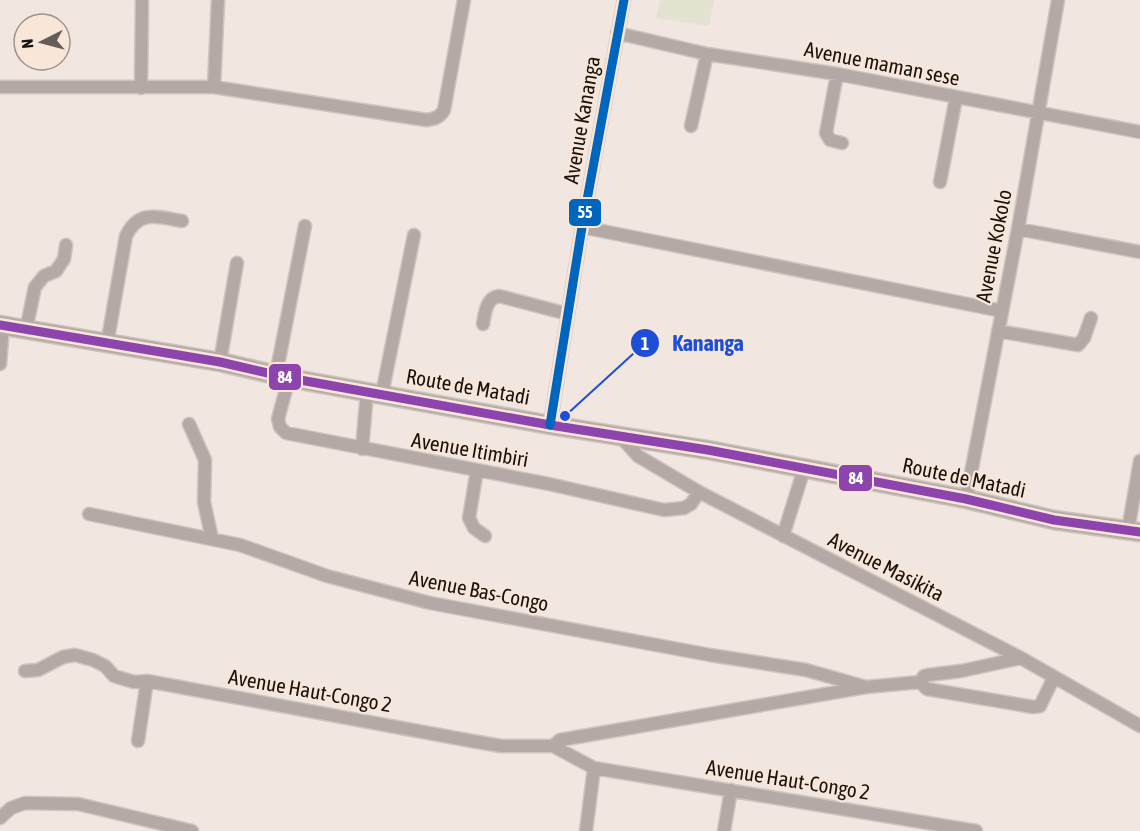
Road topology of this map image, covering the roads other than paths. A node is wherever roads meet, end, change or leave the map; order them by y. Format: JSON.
{"nodes":[{"id":1,"x":142,"y":0,"type":"edge"},
{"id":2,"x":218,"y":0,"type":"edge"},
{"id":3,"x":465,"y":0,"type":"edge"},
{"id":4,"x":624,"y":0,"type":"edge"},
{"id":5,"x":1058,"y":0,"type":"edge"},
{"id":6,"x":618,"y":33,"type":"junction"},
{"id":7,"x":707,"y":54,"type":"junction"},
{"id":8,"x":837,"y":74,"type":"junction"},
{"id":9,"x":0,"y":87,"type":"edge"},
{"id":10,"x":214,"y":87,"type":"junction"},
{"id":11,"x":141,"y":88,"type":"junction"},
{"id":12,"x":956,"y":98,"type":"junction"},
{"id":13,"x":1038,"y":113,"type":"junction"},
{"id":14,"x":691,"y":126,"type":"dead end"},
{"id":15,"x":1140,"y":132,"type":"edge"},
{"id":16,"x":842,"y":143,"type":"dead end"},
{"id":17,"x":940,"y":182,"type":"dead end"},
{"id":18,"x":182,"y":221,"type":"dead end"},
{"id":19,"x":305,"y":226,"type":"dead end"},
{"id":20,"x":582,"y":227,"type":"junction"},
{"id":21,"x":1018,"y":230,"type":"junction"},
{"id":22,"x":414,"y":235,"type":"dead end"},
{"id":23,"x":66,"y":245,"type":"dead end"},
{"id":24,"x":1140,"y":252,"type":"edge"},
{"id":25,"x":237,"y":262,"type":"dead end"},
{"id":26,"x":1002,"y":311,"type":"junction"},
{"id":27,"x":568,"y":314,"type":"junction"},
{"id":28,"x":1092,"y":318,"type":"dead end"},
{"id":29,"x":483,"y":324,"type":"dead end"},
{"id":30,"x":1,"y":325,"type":"edge"},
{"id":31,"x":26,"y":330,"type":"junction"},
{"id":32,"x":998,"y":331,"type":"junction"},
{"id":33,"x":107,"y":344,"type":"junction"},
{"id":34,"x":220,"y":362,"type":"junction"},
{"id":35,"x":0,"y":364,"type":"edge"},
{"id":36,"x":282,"y":376,"type":"junction"},
{"id":37,"x":375,"y":393,"type":"junction"},
{"id":38,"x":189,"y":424,"type":"dead end"},
{"id":39,"x":550,"y":425,"type":"junction"},
{"id":40,"x":619,"y":435,"type":"junction"},
{"id":41,"x":362,"y":449,"type":"junction"},
{"id":42,"x":1140,"y":461,"type":"edge"},
{"id":43,"x":804,"y":469,"type":"junction"},
{"id":44,"x":477,"y":470,"type":"junction"},
{"id":45,"x":699,"y":492,"type":"junction"},
{"id":46,"x":966,"y":499,"type":"junction"},
{"id":47,"x":88,"y":514,"type":"dead end"},
{"id":48,"x":1134,"y":531,"type":"edge"},
{"id":49,"x":485,"y":536,"type":"dead end"},
{"id":50,"x":783,"y":536,"type":"junction"},
{"id":51,"x":212,"y":539,"type":"junction"},
{"id":52,"x":1021,"y":658,"type":"junction"},
{"id":53,"x":25,"y":671,"type":"dead end"},
{"id":54,"x":1054,"y":677,"type":"junction"},
{"id":55,"x":147,"y":681,"type":"junction"},
{"id":56,"x":920,"y":682,"type":"junction"},
{"id":57,"x":866,"y":687,"type":"junction"},
{"id":58,"x":1140,"y":726,"type":"edge"},
{"id":59,"x":138,"y":741,"type":"dead end"},
{"id":60,"x":553,"y":746,"type":"junction"},
{"id":61,"x":594,"y":768,"type":"junction"},
{"id":62,"x":731,"y":790,"type":"junction"},
{"id":63,"x":0,"y":818,"type":"edge"},
{"id":64,"x":192,"y":831,"type":"edge"},
{"id":65,"x":586,"y":831,"type":"edge"},
{"id":66,"x":724,"y":831,"type":"edge"},
{"id":67,"x":976,"y":831,"type":"edge"}],
"edges":[{"from":1,"to":11,"type":"street"},
{"from":2,"to":10,"type":"street"},
{"from":3,"to":10,"type":"street"},
{"from":4,"to":6,"type":"street","name":"Avenue Kananga"},
{"from":5,"to":13,"type":"street","name":"Avenue Kokolo"},
{"from":6,"to":7,"type":"street","name":"Avenue maman sese"},
{"from":6,"to":20,"type":"street","name":"Avenue Kananga"},
{"from":7,"to":8,"type":"street","name":"Avenue maman sese"},
{"from":7,"to":14,"type":"street"},
{"from":8,"to":12,"type":"street","name":"Avenue maman sese"},
{"from":8,"to":16,"type":"street"},
{"from":9,"to":11,"type":"street"},
{"from":10,"to":11,"type":"street"},
{"from":12,"to":13,"type":"street","name":"Avenue maman sese"},
{"from":12,"to":17,"type":"street"},
{"from":13,"to":15,"type":"street","name":"Avenue maman sese"},
{"from":13,"to":21,"type":"street","name":"Avenue Kokolo"},
{"from":18,"to":33,"type":"street"},
{"from":19,"to":36,"type":"street"},
{"from":20,"to":26,"type":"street"},
{"from":20,"to":27,"type":"street","name":"Avenue Kananga"},
{"from":21,"to":24,"type":"street"},
{"from":21,"to":26,"type":"street","name":"Avenue Kokolo"},
{"from":22,"to":37,"type":"street"},
{"from":23,"to":31,"type":"street"},
{"from":25,"to":34,"type":"street"},
{"from":26,"to":32,"type":"street","name":"Avenue Kokolo"},
{"from":27,"to":29,"type":"street"},
{"from":27,"to":39,"type":"street","name":"Avenue Kananga"},
{"from":28,"to":32,"type":"street"},
{"from":30,"to":31,"type":"main road","name":"Route de Matadi"},
{"from":30,"to":35,"type":"street"},
{"from":31,"to":33,"type":"main road","name":"Route de Matadi"},
{"from":32,"to":46,"type":"street","name":"Avenue Kokolo"},
{"from":33,"to":34,"type":"main road","name":"Route de Matadi"},
{"from":34,"to":36,"type":"main road","name":"Route de Matadi"},
{"from":36,"to":37,"type":"main road","name":"Route de Matadi"},
{"from":36,"to":41,"type":"street","name":"Avenue Itimbiri"},
{"from":37,"to":39,"type":"main road","name":"Route de Matadi"},
{"from":37,"to":41,"type":"street"},
{"from":38,"to":51,"type":"street"},
{"from":39,"to":40,"type":"main road","name":"Route de Matadi"},
{"from":40,"to":43,"type":"main road","name":"Route de Matadi"},
{"from":40,"to":45,"type":"street","name":"Avenue Masikita"},
{"from":41,"to":44,"type":"street","name":"Avenue Itimbiri"},
{"from":42,"to":48,"type":"street"},
{"from":43,"to":46,"type":"main road","name":"Route de Matadi"},
{"from":43,"to":50,"type":"street"},
{"from":44,"to":45,"type":"street","name":"Avenue Itimbiri"},
{"from":44,"to":49,"type":"street"},
{"from":45,"to":50,"type":"street","name":"Avenue Masikita"},
{"from":46,"to":48,"type":"main road","name":"Route de Matadi"},
{"from":47,"to":51,"type":"street","name":"Avenue Bas-Congo"},
{"from":50,"to":52,"type":"street","name":"Avenue Masikita"},
{"from":51,"to":57,"type":"street","name":"Avenue Bas-Congo"},
{"from":52,"to":54,"type":"street","name":"Avenue Masikita"},
{"from":52,"to":56,"type":"street"},
{"from":53,"to":55,"type":"street","name":"Avenue Haut-Congo 2"},
{"from":54,"to":56,"type":"street"},
{"from":54,"to":58,"type":"street","name":"Avenue Masikita"},
{"from":55,"to":59,"type":"street"},
{"from":55,"to":60,"type":"street","name":"Avenue Haut-Congo 2"},
{"from":56,"to":57,"type":"street"},
{"from":57,"to":60,"type":"street"},
{"from":60,"to":61,"type":"street","name":"Avenue Haut-Congo 2"},
{"from":61,"to":62,"type":"street","name":"Avenue Haut-Congo 2"},
{"from":61,"to":65,"type":"street"},
{"from":62,"to":66,"type":"street"},
{"from":62,"to":67,"type":"street","name":"Avenue Haut-Congo 2"},
{"from":63,"to":64,"type":"street"}]}
